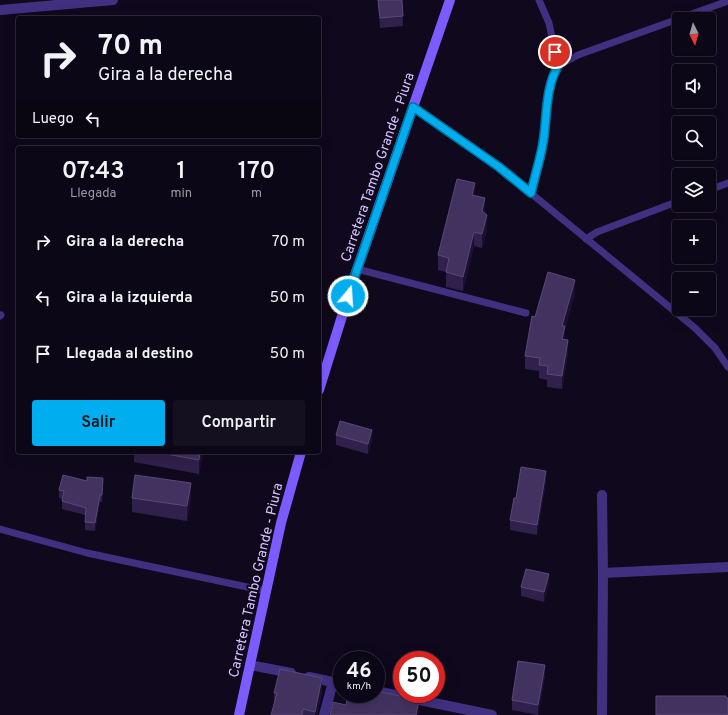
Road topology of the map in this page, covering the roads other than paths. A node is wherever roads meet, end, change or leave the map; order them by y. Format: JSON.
{"nodes":[{"id":1,"x":113,"y":0,"type":"edge"},
{"id":2,"x":450,"y":0,"type":"edge"},
{"id":3,"x":540,"y":0,"type":"edge"},
{"id":4,"x":728,"y":1,"type":"edge"},
{"id":5,"x":0,"y":10,"type":"edge"},
{"id":6,"x":558,"y":66,"type":"junction"},
{"id":7,"x":413,"y":107,"type":"junction"},
{"id":8,"x":728,"y":182,"type":"edge"},
{"id":9,"x":716,"y":187,"type":"edge"},
{"id":10,"x":531,"y":193,"type":"junction"},
{"id":11,"x":672,"y":204,"type":"edge"},
{"id":12,"x":586,"y":238,"type":"junction"},
{"id":13,"x":357,"y":269,"type":"junction"},
{"id":14,"x":526,"y":313,"type":"dead end"},
{"id":15,"x":728,"y":367,"type":"edge"},
{"id":16,"x":321,"y":384,"type":"edge"},
{"id":17,"x":300,"y":454,"type":"edge"},
{"id":18,"x":602,"y":495,"type":"dead end"},
{"id":19,"x":0,"y":529,"type":"edge"},
{"id":20,"x":728,"y":567,"type":"edge"},
{"id":21,"x":603,"y":573,"type":"junction"},
{"id":22,"x":266,"y":591,"type":"junction"},
{"id":23,"x":250,"y":665,"type":"junction"},
{"id":24,"x":333,"y":682,"type":"edge"},
{"id":25,"x":385,"y":693,"type":"edge"},
{"id":26,"x":333,"y":694,"type":"edge"},
{"id":27,"x":239,"y":715,"type":"edge"},
{"id":28,"x":324,"y":715,"type":"edge"},
{"id":29,"x":492,"y":715,"type":"edge"},
{"id":30,"x":602,"y":715,"type":"edge"}],
"edges":[{"from":1,"to":5,"type":"street"},
{"from":2,"to":7,"type":"main road","name":"Carretera Tambo Grande - Piura"},
{"from":3,"to":6,"type":"lane"},
{"from":4,"to":6,"type":"lane"},
{"from":6,"to":10,"type":"lane"},
{"from":7,"to":10,"type":"lane"},
{"from":7,"to":13,"type":"main road","name":"Carretera Tambo Grande - Piura"},
{"from":8,"to":9,"type":"lane"},
{"from":10,"to":12,"type":"lane"},
{"from":11,"to":12,"type":"lane"},
{"from":12,"to":15,"type":"lane"},
{"from":13,"to":14,"type":"lane"},
{"from":13,"to":16,"type":"main road","name":"Carretera Tambo Grande - Piura"},
{"from":17,"to":22,"type":"main road","name":"Carretera Tambo Grande - Piura"},
{"from":18,"to":21,"type":"street"},
{"from":19,"to":22,"type":"lane"},
{"from":20,"to":21,"type":"street"},
{"from":21,"to":30,"type":"street"},
{"from":22,"to":23,"type":"main road","name":"Carretera Tambo Grande - Piura"},
{"from":23,"to":24,"type":"street"},
{"from":23,"to":27,"type":"main road","name":"Carretera Tambo Grande - Piura"},
{"from":25,"to":29,"type":"street"},
{"from":26,"to":28,"type":"street"}]}
